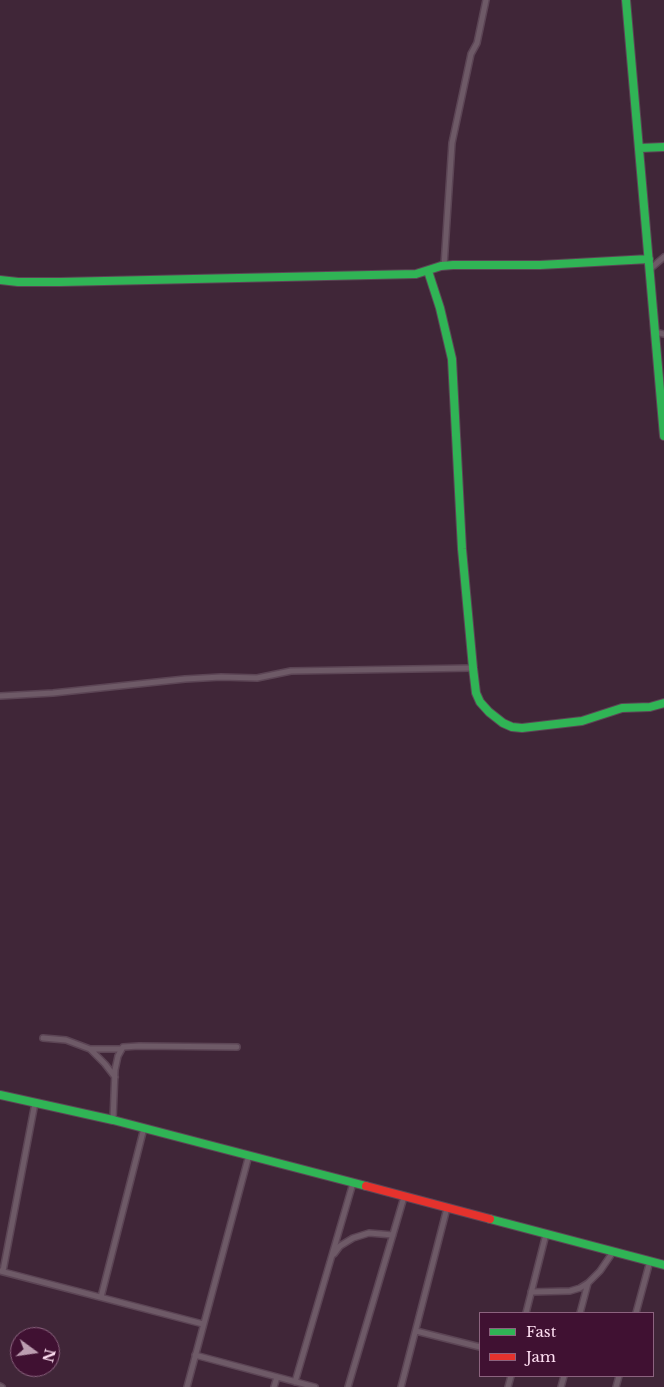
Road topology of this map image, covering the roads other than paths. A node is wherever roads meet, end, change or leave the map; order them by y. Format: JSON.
{"nodes":[{"id":1,"x":486,"y":0,"type":"edge"},
{"id":2,"x":626,"y":0,"type":"edge"},
{"id":3,"x":664,"y":147,"type":"edge"},
{"id":4,"x":640,"y":148,"type":"junction"},
{"id":5,"x":664,"y":257,"type":"edge"},
{"id":6,"x":649,"y":259,"type":"junction"},
{"id":7,"x":444,"y":266,"type":"junction"},
{"id":8,"x":650,"y":268,"type":"junction"},
{"id":9,"x":428,"y":271,"type":"junction"},
{"id":10,"x":0,"y":280,"type":"edge"},
{"id":11,"x":655,"y":332,"type":"junction"},
{"id":12,"x":664,"y":334,"type":"edge"},
{"id":13,"x":664,"y":435,"type":"edge"},
{"id":14,"x":473,"y":668,"type":"junction"},
{"id":15,"x":0,"y":696,"type":"edge"},
{"id":16,"x":664,"y":703,"type":"edge"},
{"id":17,"x":43,"y":1038,"type":"dead end"},
{"id":18,"x":237,"y":1047,"type":"dead end"},
{"id":19,"x":90,"y":1049,"type":"junction"},
{"id":20,"x":120,"y":1049,"type":"junction"},
{"id":21,"x":115,"y":1078,"type":"junction"},
{"id":22,"x":0,"y":1095,"type":"edge"},
{"id":23,"x":35,"y":1103,"type":"junction"},
{"id":24,"x":113,"y":1120,"type":"junction"},
{"id":25,"x":144,"y":1128,"type":"junction"},
{"id":26,"x":249,"y":1155,"type":"junction"},
{"id":27,"x":353,"y":1183,"type":"junction"},
{"id":28,"x":404,"y":1197,"type":"junction"},
{"id":29,"x":447,"y":1208,"type":"junction"},
{"id":30,"x":546,"y":1234,"type":"junction"},
{"id":31,"x":393,"y":1235,"type":"junction"},
{"id":32,"x":613,"y":1252,"type":"junction"},
{"id":33,"x":331,"y":1259,"type":"junction"},
{"id":34,"x":650,"y":1261,"type":"junction"},
{"id":35,"x":664,"y":1265,"type":"edge"},
{"id":36,"x":1,"y":1271,"type":"edge"},
{"id":37,"x":588,"y":1283,"type":"junction"},
{"id":38,"x":532,"y":1292,"type":"junction"},
{"id":39,"x":101,"y":1297,"type":"junction"},
{"id":40,"x":526,"y":1312,"type":"edge"},
{"id":41,"x":580,"y":1312,"type":"edge"},
{"id":42,"x":636,"y":1312,"type":"edge"},
{"id":43,"x":203,"y":1324,"type":"junction"},
{"id":44,"x":416,"y":1331,"type":"junction"},
{"id":45,"x":479,"y":1347,"type":"edge"},
{"id":46,"x":195,"y":1355,"type":"junction"},
{"id":47,"x":277,"y":1377,"type":"junction"},
{"id":48,"x":295,"y":1382,"type":"junction"},
{"id":49,"x":187,"y":1387,"type":"edge"},
{"id":50,"x":274,"y":1387,"type":"edge"},
{"id":51,"x":315,"y":1387,"type":"edge"},
{"id":52,"x":348,"y":1387,"type":"edge"},
{"id":53,"x":401,"y":1387,"type":"edge"}],
"edges":[{"from":1,"to":7,"type":"street"},
{"from":2,"to":4,"type":"street"},
{"from":3,"to":4,"type":"street"},
{"from":4,"to":6,"type":"street"},
{"from":5,"to":8,"type":"street"},
{"from":6,"to":7,"type":"street"},
{"from":6,"to":8,"type":"street"},
{"from":7,"to":9,"type":"street"},
{"from":8,"to":11,"type":"street"},
{"from":9,"to":10,"type":"street"},
{"from":9,"to":14,"type":"street"},
{"from":11,"to":12,"type":"street"},
{"from":11,"to":13,"type":"street"},
{"from":14,"to":15,"type":"street"},
{"from":14,"to":16,"type":"street"},
{"from":17,"to":19,"type":"street"},
{"from":18,"to":20,"type":"street"},
{"from":19,"to":20,"type":"street"},
{"from":19,"to":21,"type":"street"},
{"from":20,"to":21,"type":"street"},
{"from":21,"to":24,"type":"street"},
{"from":22,"to":23,"type":"street"},
{"from":23,"to":24,"type":"street"},
{"from":23,"to":36,"type":"street"},
{"from":24,"to":25,"type":"street"},
{"from":25,"to":26,"type":"street"},
{"from":25,"to":39,"type":"street"},
{"from":26,"to":27,"type":"street"},
{"from":26,"to":43,"type":"street"},
{"from":27,"to":28,"type":"street"},
{"from":27,"to":33,"type":"street"},
{"from":28,"to":29,"type":"street"},
{"from":28,"to":31,"type":"street"},
{"from":29,"to":30,"type":"street"},
{"from":29,"to":44,"type":"street"},
{"from":30,"to":32,"type":"street"},
{"from":30,"to":38,"type":"street"},
{"from":31,"to":33,"type":"street"},
{"from":31,"to":52,"type":"street"},
{"from":32,"to":34,"type":"street"},
{"from":32,"to":37,"type":"street"},
{"from":33,"to":48,"type":"street"},
{"from":34,"to":35,"type":"street"},
{"from":34,"to":42,"type":"street"},
{"from":36,"to":39,"type":"street"},
{"from":37,"to":38,"type":"street"},
{"from":37,"to":41,"type":"street"},
{"from":38,"to":40,"type":"street"},
{"from":39,"to":43,"type":"street"},
{"from":43,"to":46,"type":"street"},
{"from":44,"to":45,"type":"street"},
{"from":44,"to":53,"type":"street"},
{"from":46,"to":47,"type":"street"},
{"from":46,"to":49,"type":"street"},
{"from":47,"to":48,"type":"street"},
{"from":47,"to":50,"type":"street"},
{"from":48,"to":51,"type":"street"}]}
